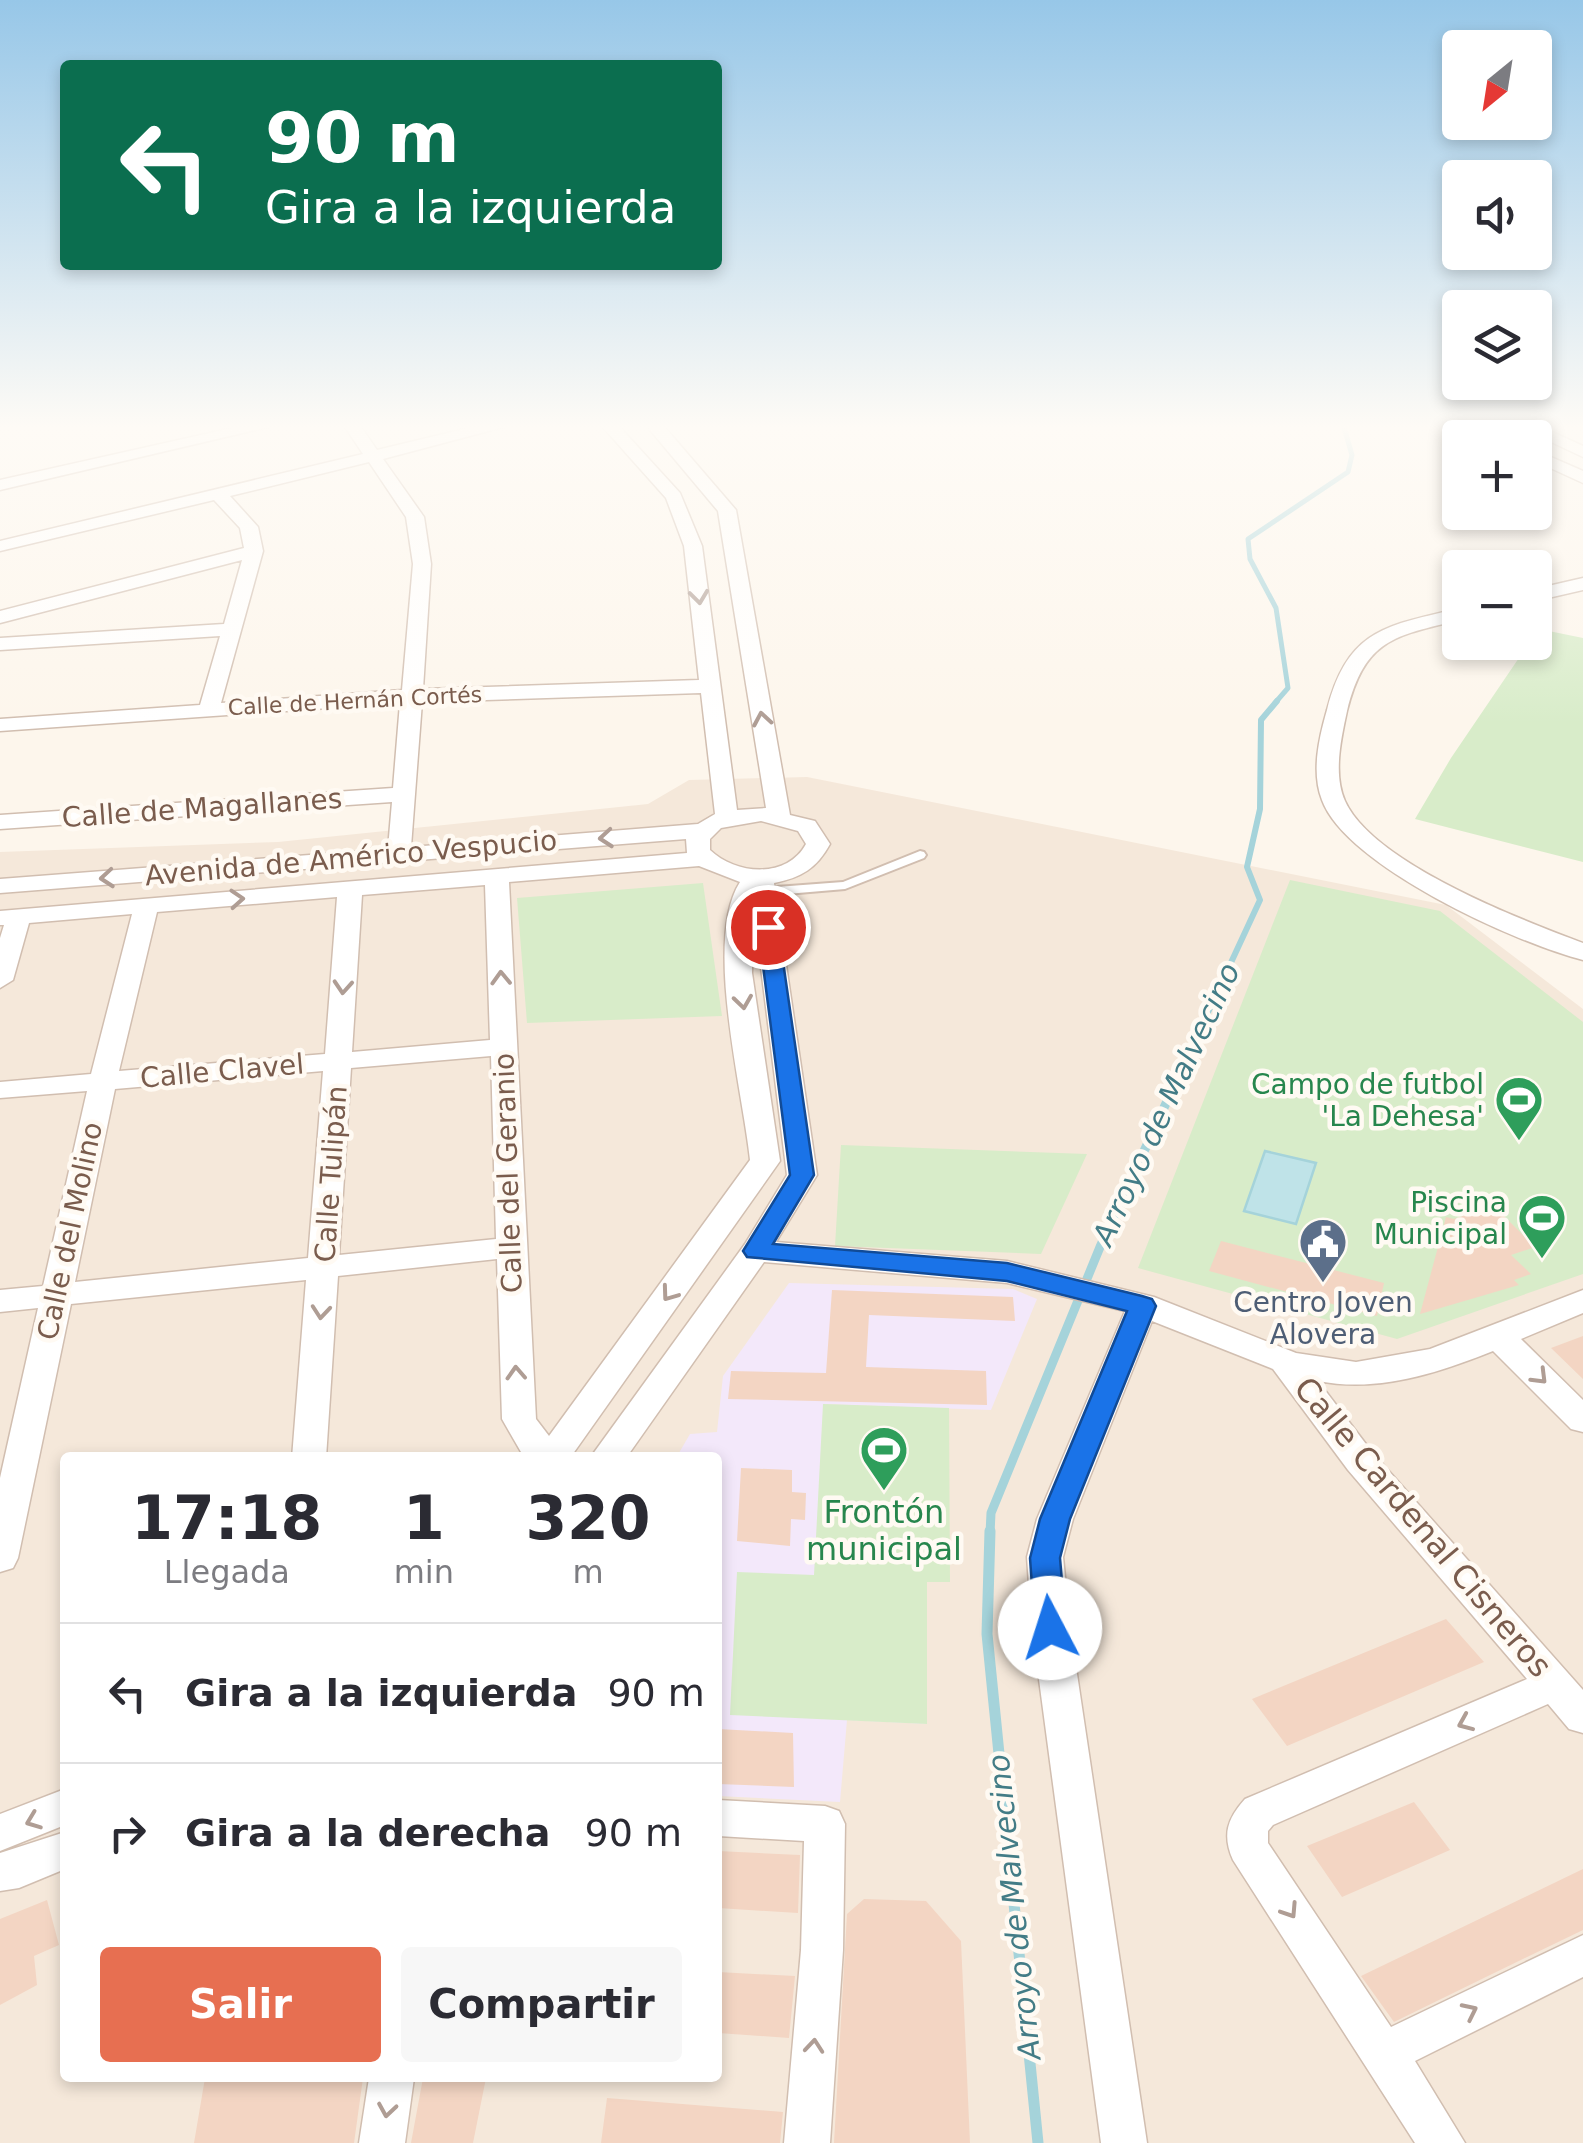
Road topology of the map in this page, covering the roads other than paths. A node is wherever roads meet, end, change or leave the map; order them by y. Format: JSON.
{"nodes":[{"id":1,"x":92,"y":524,"type":"edge"},
{"id":2,"x":246,"y":524,"type":"edge"},
{"id":3,"x":416,"y":524,"type":"edge"},
{"id":4,"x":684,"y":524,"type":"edge"},
{"id":5,"x":730,"y":524,"type":"edge"},
{"id":6,"x":0,"y":546,"type":"edge"},
{"id":7,"x":254,"y":551,"type":"junction"},
{"id":8,"x":1583,"y":584,"type":"edge"},
{"id":9,"x":1552,"y":591,"type":"edge"},
{"id":10,"x":0,"y":617,"type":"edge"},
{"id":11,"x":1442,"y":619,"type":"edge"},
{"id":12,"x":232,"y":630,"type":"junction"},
{"id":13,"x":0,"y":644,"type":"edge"},
{"id":14,"x":710,"y":686,"type":"junction"},
{"id":15,"x":412,"y":696,"type":"junction"},
{"id":16,"x":209,"y":710,"type":"junction"},
{"id":17,"x":0,"y":725,"type":"edge"},
{"id":18,"x":404,"y":794,"type":"junction"},
{"id":19,"x":778,"y":816,"type":"junction"},
{"id":20,"x":727,"y":818,"type":"junction"},
{"id":21,"x":0,"y":822,"type":"edge"},
{"id":22,"x":703,"y":831,"type":"junction"},
{"id":23,"x":399,"y":855,"type":"junction"},
{"id":24,"x":920,"y":855,"type":"dead end"},
{"id":25,"x":702,"y":859,"type":"junction"},
{"id":26,"x":497,"y":876,"type":"junction"},
{"id":27,"x":762,"y":884,"type":"junction"},
{"id":28,"x":0,"y":886,"type":"edge"},
{"id":29,"x":350,"y":890,"type":"junction"},
{"id":30,"x":146,"y":906,"type":"junction"},
{"id":31,"x":10,"y":917,"type":"edge"},
{"id":32,"x":1583,"y":952,"type":"edge"},
{"id":33,"x":0,"y":980,"type":"edge"},
{"id":34,"x":503,"y":1048,"type":"junction"},
{"id":35,"x":338,"y":1060,"type":"junction"},
{"id":36,"x":103,"y":1082,"type":"junction"},
{"id":37,"x":0,"y":1090,"type":"edge"},
{"id":38,"x":509,"y":1248,"type":"junction"},
{"id":39,"x":756,"y":1251,"type":"junction"},
{"id":40,"x":325,"y":1268,"type":"junction"},
{"id":41,"x":55,"y":1296,"type":"junction"},
{"id":42,"x":1128,"y":1301,"type":"junction"},
{"id":43,"x":1583,"y":1301,"type":"edge"},
{"id":44,"x":0,"y":1302,"type":"edge"},
{"id":45,"x":1496,"y":1334,"type":"junction"},
{"id":46,"x":1284,"y":1360,"type":"junction"},
{"id":47,"x":1583,"y":1420,"type":"edge"},
{"id":48,"x":310,"y":1452,"type":"edge"},
{"id":49,"x":547,"y":1452,"type":"edge"},
{"id":50,"x":554,"y":1452,"type":"edge"},
{"id":51,"x":611,"y":1452,"type":"edge"},
{"id":52,"x":0,"y":1558,"type":"edge"},
{"id":53,"x":1554,"y":1684,"type":"junction"},
{"id":54,"x":1583,"y":1717,"type":"edge"},
{"id":55,"x":60,"y":1810,"type":"edge"},
{"id":56,"x":722,"y":1818,"type":"edge"},
{"id":57,"x":0,"y":1833,"type":"edge"},
{"id":58,"x":60,"y":1852,"type":"edge"},
{"id":59,"x":0,"y":1872,"type":"edge"},
{"id":60,"x":1583,"y":1955,"type":"edge"},
{"id":61,"x":1382,"y":2054,"type":"junction"},
{"id":62,"x":391,"y":2082,"type":"edge"},
{"id":63,"x":382,"y":2143,"type":"edge"},
{"id":64,"x":807,"y":2143,"type":"edge"},
{"id":65,"x":1124,"y":2143,"type":"edge"},
{"id":66,"x":1442,"y":2143,"type":"edge"}],
"edges":[{"from":1,"to":6,"type":"street"},
{"from":2,"to":7,"type":"street"},
{"from":3,"to":15,"type":"street"},
{"from":4,"to":14,"type":"street","one_way":true},
{"from":19,"to":5,"type":"street","one_way":true},
{"from":7,"to":10,"type":"street"},
{"from":7,"to":12,"type":"street"},
{"from":8,"to":9,"type":"street"},
{"from":11,"to":32,"type":"street"},
{"from":12,"to":13,"type":"street"},
{"from":12,"to":16,"type":"street"},
{"from":14,"to":15,"type":"street","name":"Calle de Hernán Cortés"},
{"from":14,"to":20,"type":"street"},
{"from":15,"to":16,"type":"street","name":"Calle de Hernán Cortés"},
{"from":15,"to":18,"type":"street"},
{"from":16,"to":17,"type":"street","name":"Calle de Hernán Cortés"},
{"from":18,"to":21,"type":"street","name":"Calle de Magallanes"},
{"from":18,"to":23,"type":"street"},
{"from":19,"to":20,"type":"street"},
{"from":19,"to":27,"type":"street"},
{"from":20,"to":22,"type":"street"},
{"from":22,"to":23,"type":"street","name":"Avenida de Américo Vespucio","one_way":true},
{"from":22,"to":25,"type":"street"},
{"from":23,"to":28,"type":"street","name":"Avenida de Américo Vespucio","one_way":true},
{"from":24,"to":27,"type":"lane"},
{"from":25,"to":26,"type":"street","name":"Avenida de Américo Vespucio"},
{"from":25,"to":27,"type":"street"},
{"from":26,"to":29,"type":"street","name":"Avenida de Américo Vespucio"},
{"from":34,"to":26,"type":"street","name":"Calle del Geranio","one_way":true},
{"from":27,"to":39,"type":"street"},
{"from":27,"to":50,"type":"street","one_way":true},
{"from":30,"to":29,"type":"street","name":"Avenida de Américo Vespucio","one_way":true},
{"from":29,"to":35,"type":"street","name":"Calle Tulipán","one_way":true},
{"from":30,"to":31,"type":"street","name":"Avenida de Américo Vespucio"},
{"from":30,"to":36,"type":"street","name":"Calle del Molino"},
{"from":31,"to":33,"type":"street"},
{"from":34,"to":35,"type":"street","name":"Calle Clavel"},
{"from":34,"to":38,"type":"street","name":"Calle del Geranio"},
{"from":35,"to":36,"type":"street","name":"Calle Clavel"},
{"from":35,"to":40,"type":"street","name":"Calle Tulipán"},
{"from":36,"to":37,"type":"street","name":"Calle Clavel"},
{"from":36,"to":41,"type":"street","name":"Calle del Molino"},
{"from":38,"to":40,"type":"street"},
{"from":49,"to":38,"type":"street","name":"Calle del Geranio","one_way":true},
{"from":39,"to":42,"type":"street","name":"Calle Cardenal Cisneros"},
{"from":39,"to":51,"type":"street"},
{"from":40,"to":41,"type":"street"},
{"from":40,"to":48,"type":"street","name":"Calle Tulipán","one_way":true},
{"from":41,"to":44,"type":"street"},
{"from":41,"to":52,"type":"street","name":"Calle del Molino"},
{"from":42,"to":46,"type":"street","name":"Calle Cardenal Cisneros"},
{"from":42,"to":65,"type":"street"},
{"from":43,"to":45,"type":"street"},
{"from":45,"to":46,"type":"street"},
{"from":45,"to":47,"type":"street","one_way":true},
{"from":46,"to":53,"type":"street","name":"Calle Cardenal Cisneros"},
{"from":53,"to":54,"type":"street","name":"Calle Cardenal Cisneros"},
{"from":53,"to":61,"type":"street","one_way":true},
{"from":55,"to":57,"type":"street","one_way":true},
{"from":64,"to":56,"type":"street","one_way":true},
{"from":58,"to":59,"type":"street"},
{"from":61,"to":60,"type":"street","one_way":true},
{"from":61,"to":66,"type":"street"},
{"from":62,"to":63,"type":"street","one_way":true}]}
